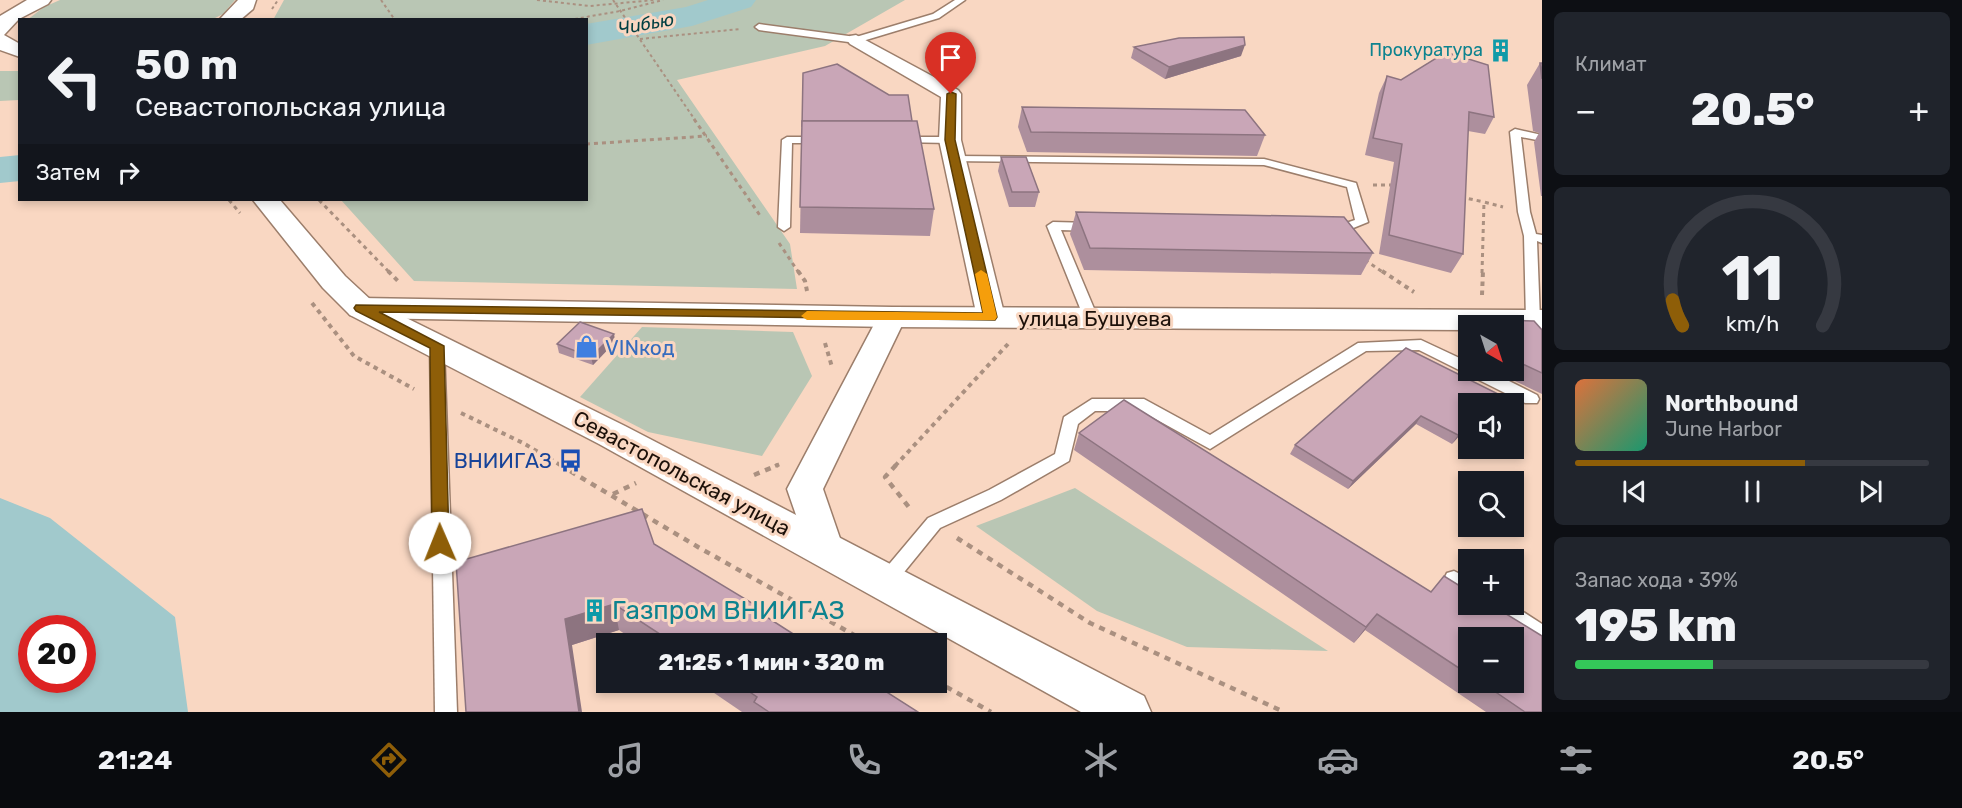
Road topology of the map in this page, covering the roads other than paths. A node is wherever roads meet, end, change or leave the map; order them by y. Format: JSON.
{"nodes":[{"id":1,"x":42,"y":0,"type":"edge"},
{"id":2,"x":247,"y":0,"type":"edge"},
{"id":3,"x":961,"y":0,"type":"edge"},
{"id":4,"x":230,"y":18,"type":"edge"},
{"id":5,"x":0,"y":21,"type":"edge"},
{"id":6,"x":759,"y":27,"type":"road end"},
{"id":7,"x":0,"y":28,"type":"edge"},
{"id":8,"x":0,"y":40,"type":"edge"},
{"id":9,"x":856,"y":40,"type":"junction"},
{"id":10,"x":18,"y":50,"type":"edge"},
{"id":11,"x":1542,"y":138,"type":"edge"},
{"id":12,"x":833,"y":140,"type":"edge"},
{"id":13,"x":891,"y":140,"type":"edge"},
{"id":14,"x":952,"y":149,"type":"junction"},
{"id":15,"x":255,"y":209,"type":"edge"},
{"id":16,"x":784,"y":227,"type":"dead end"},
{"id":17,"x":1100,"y":227,"type":"edge"},
{"id":18,"x":1327,"y":232,"type":"edge"},
{"id":19,"x":1536,"y":237,"type":"edge"},
{"id":20,"x":361,"y":308,"type":"junction"},
{"id":21,"x":892,"y":317,"type":"junction"},
{"id":22,"x":991,"y":317,"type":"junction"},
{"id":23,"x":1091,"y":318,"type":"junction"},
{"id":24,"x":1538,"y":320,"type":"edge"},
{"id":25,"x":437,"y":346,"type":"junction"},
{"id":26,"x":1458,"y":363,"type":"edge"},
{"id":27,"x":1495,"y":381,"type":"edge"},
{"id":28,"x":1530,"y":399,"type":"dead end"},
{"id":29,"x":825,"y":550,"type":"junction"},
{"id":30,"x":885,"y":581,"type":"junction"},
{"id":31,"x":1511,"y":615,"type":"edge"},
{"id":32,"x":1542,"y":635,"type":"edge"},
{"id":33,"x":446,"y":712,"type":"edge"},
{"id":34,"x":1127,"y":712,"type":"edge"}],
"edges":[{"from":1,"to":7,"type":"main road"},
{"from":2,"to":4,"type":"main road"},
{"from":3,"to":9,"type":"lane"},
{"from":5,"to":7,"type":"main road"},
{"from":6,"to":9,"type":"lane"},
{"from":8,"to":10,"type":"main road"},
{"from":9,"to":14,"type":"street"},
{"from":11,"to":19,"type":"lane"},
{"from":12,"to":16,"type":"lane"},
{"from":13,"to":14,"type":"lane"},
{"from":14,"to":18,"type":"lane"},
{"from":14,"to":22,"type":"street"},
{"from":15,"to":20,"type":"main road","name":"Севастопольская улица"},
{"from":17,"to":23,"type":"lane"},
{"from":19,"to":24,"type":"lane"},
{"from":20,"to":21,"type":"main road","name":"улица Бушуева"},
{"from":20,"to":25,"type":"main road","name":"Севастопольская улица"},
{"from":21,"to":22,"type":"main road","name":"улица Бушуева"},
{"from":21,"to":29,"type":"street"},
{"from":22,"to":23,"type":"main road","name":"улица Бушуева"},
{"from":23,"to":24,"type":"main road","name":"улица Бушуева"},
{"from":25,"to":29,"type":"main road","name":"Севастопольская улица"},
{"from":25,"to":33,"type":"lane"},
{"from":26,"to":30,"type":"lane"},
{"from":27,"to":28,"type":"lane"},
{"from":29,"to":30,"type":"main road","name":"Севастопольская улица"},
{"from":30,"to":34,"type":"main road","name":"Севастопольская улица"},
{"from":31,"to":32,"type":"lane"}]}
